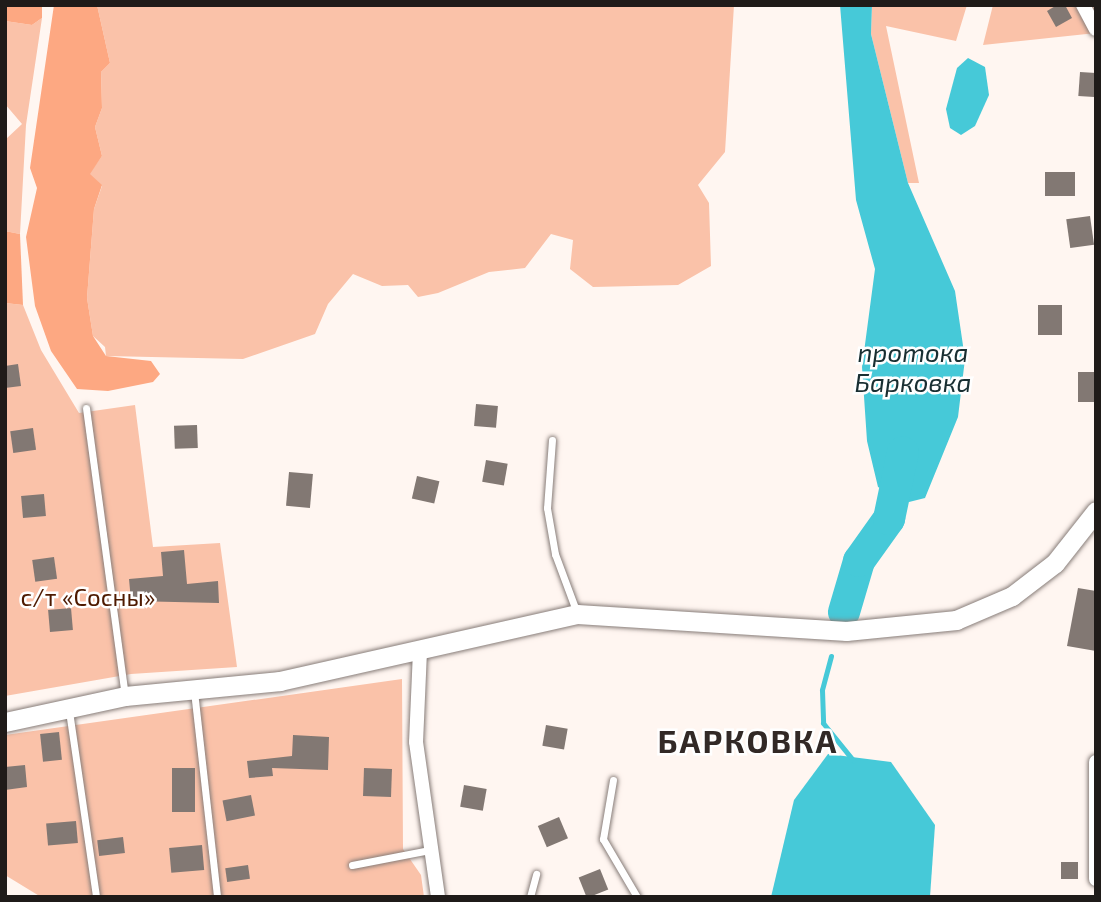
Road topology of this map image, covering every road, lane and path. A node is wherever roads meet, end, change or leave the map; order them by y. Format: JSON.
{"nodes":[{"id":1,"x":1083,"y":5,"type":"edge"},
{"id":2,"x":1096,"y":29,"type":"edge"},
{"id":3,"x":86,"y":408,"type":"dead end"},
{"id":4,"x":552,"y":440,"type":"dead end"},
{"id":5,"x":1096,"y":511,"type":"edge"},
{"id":6,"x":578,"y":614,"type":"junction"},
{"id":7,"x":420,"y":651,"type":"junction"},
{"id":8,"x":194,"y":690,"type":"junction"},
{"id":9,"x":125,"y":696,"type":"junction"},
{"id":10,"x":69,"y":706,"type":"junction"},
{"id":11,"x":5,"y":722,"type":"edge"},
{"id":12,"x":1096,"y":762,"type":"edge"},
{"id":13,"x":614,"y":780,"type":"dead end"},
{"id":14,"x":430,"y":850,"type":"junction"},
{"id":15,"x":352,"y":866,"type":"dead end"},
{"id":16,"x":536,"y":874,"type":"dead end"},
{"id":17,"x":1096,"y":879,"type":"edge"},
{"id":18,"x":96,"y":897,"type":"edge"},
{"id":19,"x":217,"y":897,"type":"edge"},
{"id":20,"x":438,"y":897,"type":"edge"},
{"id":21,"x":530,"y":897,"type":"edge"},
{"id":22,"x":637,"y":897,"type":"edge"}],
"edges":[{"from":1,"to":2,"type":"street"},
{"from":3,"to":9,"type":"lane"},
{"from":4,"to":6,"type":"lane"},
{"from":5,"to":6,"type":"main road"},
{"from":6,"to":7,"type":"main road"},
{"from":7,"to":8,"type":"main road"},
{"from":7,"to":14,"type":"street"},
{"from":8,"to":9,"type":"main road"},
{"from":8,"to":19,"type":"lane"},
{"from":9,"to":10,"type":"main road"},
{"from":10,"to":11,"type":"main road"},
{"from":10,"to":18,"type":"lane"},
{"from":12,"to":17,"type":"street"},
{"from":13,"to":22,"type":"lane"},
{"from":14,"to":15,"type":"lane"},
{"from":14,"to":20,"type":"street"},
{"from":16,"to":21,"type":"lane"}]}
